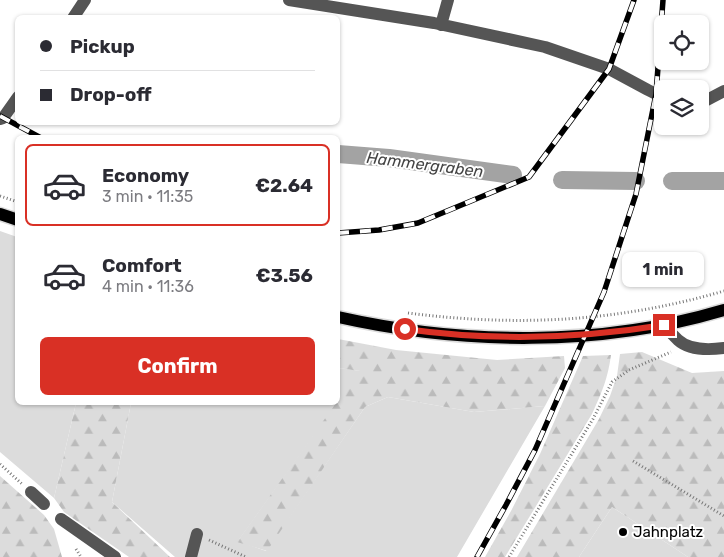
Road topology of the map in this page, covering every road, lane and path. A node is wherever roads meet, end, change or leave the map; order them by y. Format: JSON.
{"nodes":[{"id":1,"x":85,"y":0,"type":"edge"},
{"id":2,"x":289,"y":0,"type":"edge"},
{"id":3,"x":448,"y":0,"type":"edge"},
{"id":4,"x":75,"y":15,"type":"edge"},
{"id":5,"x":441,"y":25,"type":"junction"},
{"id":6,"x":724,"y":91,"type":"edge"},
{"id":7,"x":654,"y":93,"type":"edge"},
{"id":8,"x":709,"y":98,"type":"edge"},
{"id":9,"x":15,"y":101,"type":"edge"},
{"id":10,"x":0,"y":119,"type":"edge"},
{"id":11,"x":0,"y":196,"type":"edge"},
{"id":12,"x":15,"y":201,"type":"edge"},
{"id":13,"x":0,"y":214,"type":"edge"},
{"id":14,"x":15,"y":219,"type":"edge"},
{"id":15,"x":724,"y":291,"type":"edge"},
{"id":16,"x":724,"y":310,"type":"edge"},
{"id":17,"x":403,"y":312,"type":"dead end"},
{"id":18,"x":340,"y":317,"type":"edge"},
{"id":19,"x":664,"y":325,"type":"junction"},
{"id":20,"x":686,"y":344,"type":"junction"},
{"id":21,"x":724,"y":348,"type":"edge"},
{"id":22,"x":633,"y":461,"type":"dead end"},
{"id":23,"x":0,"y":464,"type":"edge"},
{"id":24,"x":31,"y":492,"type":"joint"},
{"id":25,"x":44,"y":504,"type":"dead end"},
{"id":26,"x":724,"y":516,"type":"edge"},
{"id":27,"x":61,"y":519,"type":"dead end"},
{"id":28,"x":197,"y":534,"type":"joint"},
{"id":29,"x":115,"y":557,"type":"edge"},
{"id":30,"x":191,"y":557,"type":"edge"},
{"id":31,"x":246,"y":557,"type":"edge"},
{"id":32,"x":509,"y":557,"type":"edge"}],
"edges":[{"from":1,"to":4,"type":"lane"},
{"from":2,"to":5,"type":"lane"},
{"from":3,"to":5,"type":"lane"},
{"from":5,"to":7,"type":"lane"},
{"from":6,"to":8,"type":"lane"},
{"from":9,"to":10,"type":"lane"},
{"from":11,"to":12,"type":"path"},
{"from":13,"to":14,"type":"main road"},
{"from":15,"to":17,"type":"path"},
{"from":16,"to":19,"type":"main road"},
{"from":18,"to":19,"type":"main road"},
{"from":19,"to":20,"type":"lane"},
{"from":20,"to":21,"type":"lane"},
{"from":20,"to":32,"type":"path"},
{"from":22,"to":26,"type":"path"},
{"from":23,"to":24,"type":"path"},
{"from":24,"to":25,"type":"lane"},
{"from":27,"to":29,"type":"lane"},
{"from":28,"to":30,"type":"lane"},
{"from":28,"to":31,"type":"path"}]}
